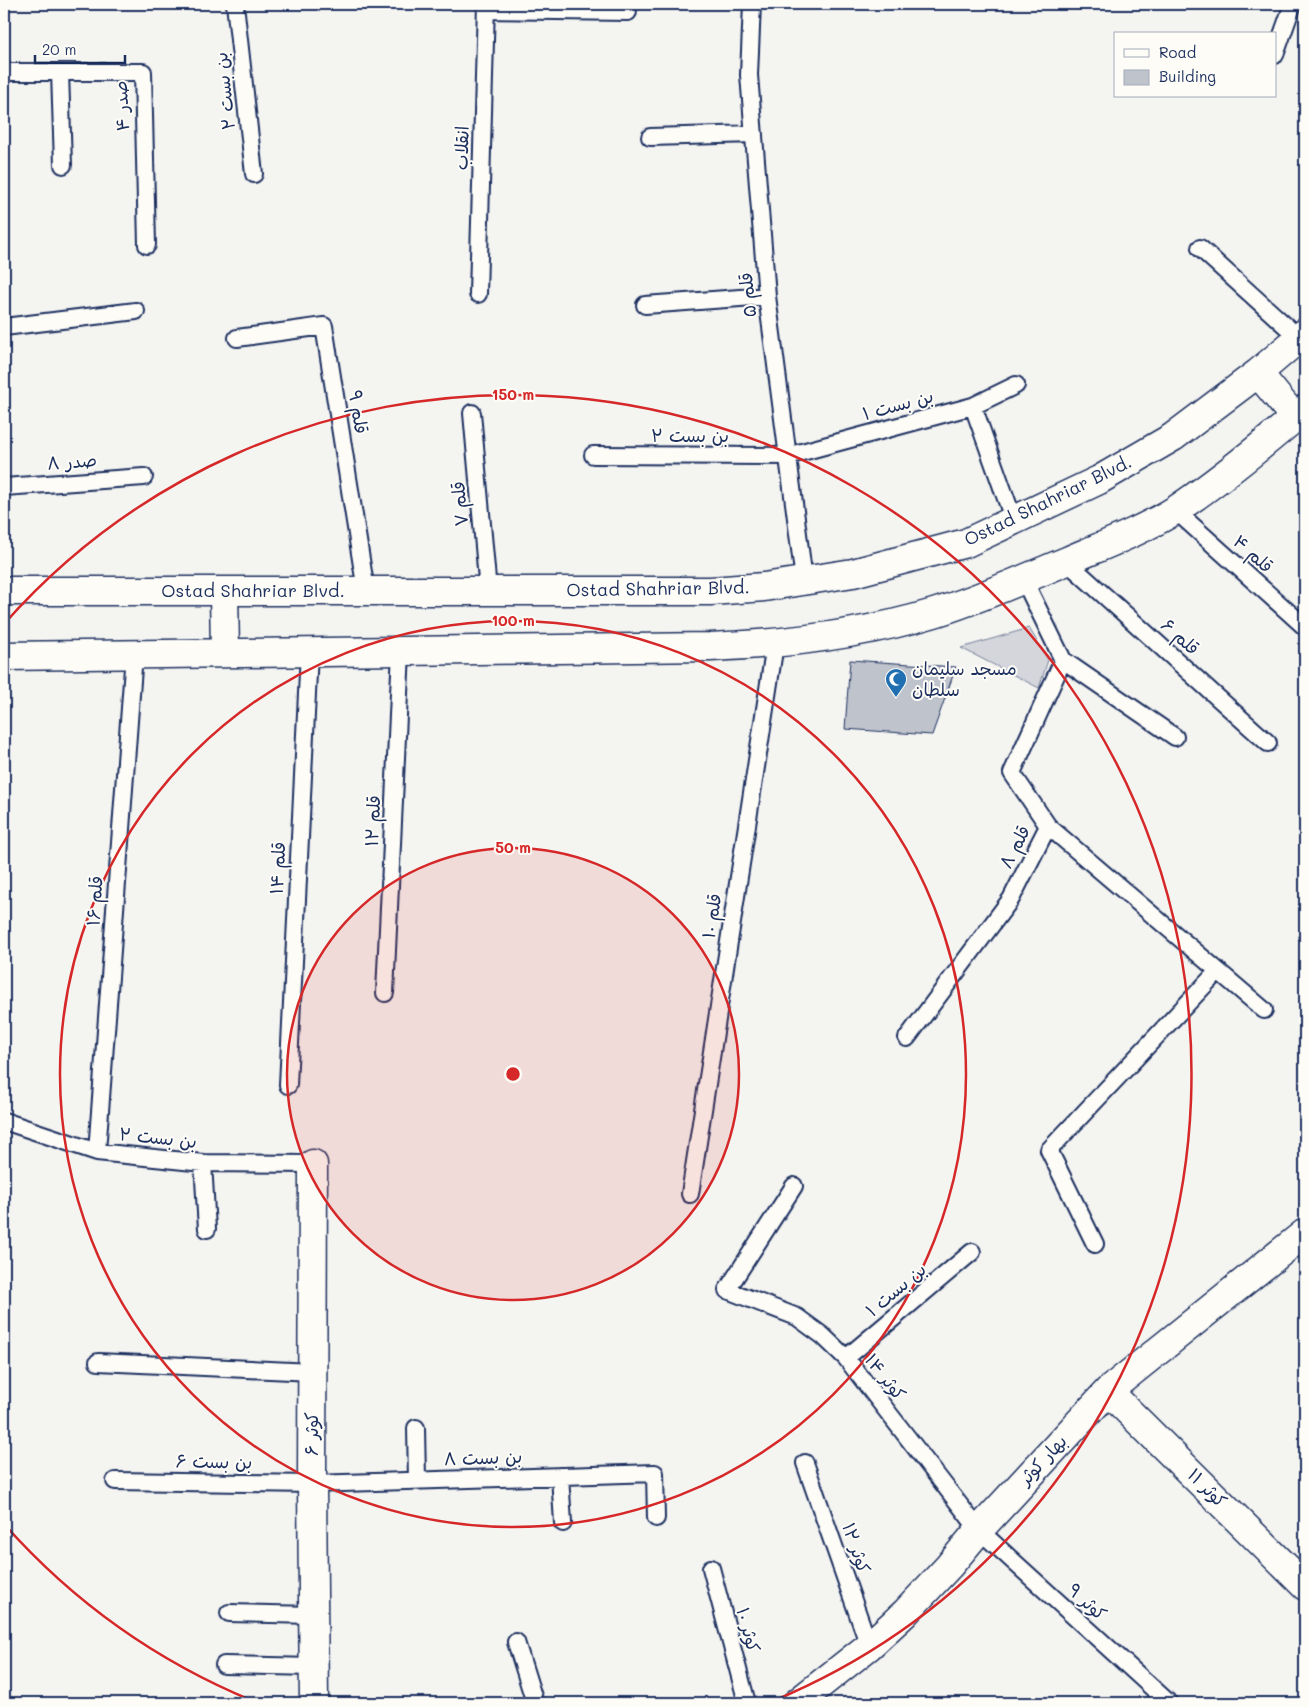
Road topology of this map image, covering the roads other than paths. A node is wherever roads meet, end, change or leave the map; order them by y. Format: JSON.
{"nodes":[{"id":1,"x":236,"y":4,"type":"edge"},
{"id":2,"x":752,"y":4,"type":"edge"},
{"id":3,"x":1293,"y":4,"type":"edge"},
{"id":4,"x":486,"y":7,"type":"edge"},
{"id":5,"x":628,"y":12,"type":"dead end"},
{"id":6,"x":1276,"y":52,"type":"edge"},
{"id":7,"x":4,"y":72,"type":"edge"},
{"id":8,"x":60,"y":72,"type":"junction"},
{"id":9,"x":754,"y":134,"type":"junction"},
{"id":10,"x":650,"y":137,"type":"dead end"},
{"id":11,"x":63,"y":165,"type":"dead end"},
{"id":12,"x":254,"y":174,"type":"dead end"},
{"id":13,"x":146,"y":245,"type":"dead end"},
{"id":14,"x":1200,"y":248,"type":"dead end"},
{"id":15,"x":478,"y":294,"type":"dead end"},
{"id":16,"x":767,"y":296,"type":"junction"},
{"id":17,"x":645,"y":305,"type":"dead end"},
{"id":18,"x":136,"y":311,"type":"dead end"},
{"id":19,"x":4,"y":326,"type":"edge"},
{"id":20,"x":1302,"y":335,"type":"edge"},
{"id":21,"x":237,"y":338,"type":"dead end"},
{"id":22,"x":1258,"y":373,"type":"junction"},
{"id":23,"x":1016,"y":385,"type":"dead end"},
{"id":24,"x":973,"y":406,"type":"junction"},
{"id":25,"x":472,"y":413,"type":"dead end"},
{"id":26,"x":1302,"y":418,"type":"edge"},
{"id":27,"x":593,"y":456,"type":"dead end"},
{"id":28,"x":787,"y":456,"type":"junction"},
{"id":29,"x":144,"y":477,"type":"dead end"},
{"id":30,"x":4,"y":487,"type":"edge"},
{"id":31,"x":1175,"y":510,"type":"junction"},
{"id":32,"x":1014,"y":521,"type":"junction"},
{"id":33,"x":1066,"y":561,"type":"junction"},
{"id":34,"x":804,"y":580,"type":"junction"},
{"id":35,"x":1024,"y":580,"type":"junction"},
{"id":36,"x":4,"y":591,"type":"edge"},
{"id":37,"x":224,"y":591,"type":"junction"},
{"id":38,"x":366,"y":591,"type":"junction"},
{"id":39,"x":488,"y":591,"type":"junction"},
{"id":40,"x":1305,"y":627,"type":"edge"},
{"id":41,"x":775,"y":644,"type":"junction"},
{"id":42,"x":401,"y":651,"type":"junction"},
{"id":43,"x":308,"y":652,"type":"junction"},
{"id":44,"x":225,"y":653,"type":"junction"},
{"id":45,"x":134,"y":654,"type":"junction"},
{"id":46,"x":4,"y":656,"type":"edge"},
{"id":47,"x":1063,"y":660,"type":"junction"},
{"id":48,"x":1175,"y":738,"type":"dead end"},
{"id":49,"x":1268,"y":743,"type":"dead end"},
{"id":50,"x":1048,"y":826,"type":"junction"},
{"id":51,"x":1218,"y":971,"type":"junction"},
{"id":52,"x":385,"y":993,"type":"dead end"},
{"id":53,"x":1264,"y":1010,"type":"dead end"},
{"id":54,"x":907,"y":1038,"type":"dead end"},
{"id":55,"x":288,"y":1085,"type":"dead end"},
{"id":56,"x":4,"y":1121,"type":"edge"},
{"id":57,"x":97,"y":1152,"type":"junction"},
{"id":58,"x":203,"y":1163,"type":"junction"},
{"id":59,"x":314,"y":1164,"type":"joint"},
{"id":60,"x":794,"y":1186,"type":"dead end"},
{"id":61,"x":690,"y":1194,"type":"dead end"},
{"id":62,"x":207,"y":1229,"type":"dead end"},
{"id":63,"x":1305,"y":1233,"type":"edge"},
{"id":64,"x":1095,"y":1244,"type":"dead end"},
{"id":65,"x":972,"y":1252,"type":"dead end"},
{"id":66,"x":846,"y":1358,"type":"junction"},
{"id":67,"x":98,"y":1362,"type":"dead end"},
{"id":68,"x":312,"y":1372,"type":"junction"},
{"id":69,"x":1108,"y":1390,"type":"junction"},
{"id":70,"x":416,"y":1428,"type":"dead end"},
{"id":71,"x":805,"y":1463,"type":"dead end"},
{"id":72,"x":560,"y":1476,"type":"junction"},
{"id":73,"x":417,"y":1480,"type":"junction"},
{"id":74,"x":116,"y":1481,"type":"dead end"},
{"id":75,"x":312,"y":1484,"type":"junction"},
{"id":76,"x":656,"y":1518,"type":"dead end"},
{"id":77,"x":562,"y":1523,"type":"dead end"},
{"id":78,"x":979,"y":1530,"type":"junction"},
{"id":79,"x":711,"y":1568,"type":"dead end"},
{"id":80,"x":1305,"y":1586,"type":"edge"},
{"id":81,"x":229,"y":1613,"type":"dead end"},
{"id":82,"x":313,"y":1615,"type":"junction"},
{"id":83,"x":516,"y":1642,"type":"dead end"},
{"id":84,"x":869,"y":1646,"type":"junction"},
{"id":85,"x":224,"y":1665,"type":"dead end"},
{"id":86,"x":314,"y":1667,"type":"junction"},
{"id":87,"x":314,"y":1703,"type":"edge"},
{"id":88,"x":535,"y":1703,"type":"edge"},
{"id":89,"x":747,"y":1703,"type":"edge"},
{"id":90,"x":797,"y":1703,"type":"edge"},
{"id":91,"x":1168,"y":1703,"type":"edge"}],
"edges":[{"from":1,"to":12,"type":"lane","name":"بن بست ۲"},
{"from":2,"to":9,"type":"lane","name":"قلم ۵"},
{"from":3,"to":6,"type":"lane"},
{"from":4,"to":5,"type":"lane"},
{"from":4,"to":15,"type":"lane","name":"انقلاب"},
{"from":7,"to":8,"type":"lane","name":"صدر ۴"},
{"from":8,"to":11,"type":"lane"},
{"from":8,"to":13,"type":"lane","name":"صدر ۴"},
{"from":9,"to":10,"type":"lane"},
{"from":9,"to":16,"type":"lane","name":"قلم ۵"},
{"from":14,"to":20,"type":"lane"},
{"from":16,"to":17,"type":"lane"},
{"from":16,"to":28,"type":"lane","name":"قلم ۵"},
{"from":18,"to":19,"type":"lane"},
{"from":20,"to":22,"type":"main road","name":"Ostad Shahriar Blvd."},
{"from":21,"to":38,"type":"lane","name":"قلم ۹"},
{"from":22,"to":26,"type":"main road"},
{"from":22,"to":32,"type":"main road","name":"Ostad Shahriar Blvd."},
{"from":23,"to":24,"type":"lane","name":"بن بست ۱"},
{"from":24,"to":28,"type":"lane","name":"بن بست ۱"},
{"from":24,"to":32,"type":"lane"},
{"from":25,"to":39,"type":"lane","name":"قلم ۷"},
{"from":26,"to":31,"type":"main road"},
{"from":27,"to":28,"type":"lane","name":"بن بست ۲"},
{"from":28,"to":34,"type":"lane","name":"قلم ۵"},
{"from":29,"to":30,"type":"lane","name":"صدر ۸"},
{"from":31,"to":33,"type":"main road"},
{"from":31,"to":40,"type":"lane","name":"قلم ۴"},
{"from":32,"to":34,"type":"main road","name":"Ostad Shahriar Blvd."},
{"from":33,"to":35,"type":"main road"},
{"from":33,"to":49,"type":"lane","name":"قلم ۶"},
{"from":34,"to":39,"type":"main road","name":"Ostad Shahriar Blvd."},
{"from":35,"to":41,"type":"main road"},
{"from":35,"to":47,"type":"lane"},
{"from":36,"to":37,"type":"main road","name":"Ostad Shahriar Blvd."},
{"from":37,"to":38,"type":"main road","name":"Ostad Shahriar Blvd."},
{"from":37,"to":44,"type":"main road"},
{"from":38,"to":39,"type":"main road","name":"Ostad Shahriar Blvd."},
{"from":41,"to":42,"type":"main road"},
{"from":41,"to":61,"type":"lane","name":"قلم ۱۰"},
{"from":42,"to":43,"type":"main road"},
{"from":42,"to":52,"type":"lane","name":"قلم ۱۲"},
{"from":43,"to":44,"type":"main road"},
{"from":43,"to":55,"type":"lane","name":"قلم ۱۴"},
{"from":44,"to":45,"type":"main road"},
{"from":45,"to":46,"type":"main road"},
{"from":45,"to":57,"type":"lane","name":"قلم ۱۶"},
{"from":47,"to":48,"type":"lane"},
{"from":47,"to":50,"type":"lane","name":"قلم ۸"},
{"from":50,"to":51,"type":"lane"},
{"from":50,"to":54,"type":"lane","name":"قلم ۸"},
{"from":51,"to":53,"type":"lane"},
{"from":51,"to":64,"type":"lane"},
{"from":56,"to":57,"type":"lane","name":"بن بست ۲"},
{"from":57,"to":58,"type":"lane","name":"بن بست ۲"},
{"from":58,"to":59,"type":"lane","name":"بن بست ۲"},
{"from":58,"to":62,"type":"lane"},
{"from":59,"to":68,"type":"main road","name":"کوثر ۶"},
{"from":60,"to":66,"type":"lane","name":"کوثر ۱۴"},
{"from":63,"to":69,"type":"main road","name":"بهار کوثر"},
{"from":65,"to":66,"type":"lane","name":"بن بست ۱"},
{"from":66,"to":78,"type":"lane","name":"کوثر ۱۴"},
{"from":67,"to":68,"type":"lane"},
{"from":68,"to":75,"type":"main road","name":"کوثر ۶"},
{"from":69,"to":78,"type":"main road","name":"بهار کوثر"},
{"from":69,"to":80,"type":"main road","name":"کوثر ۱۱"},
{"from":70,"to":73,"type":"lane"},
{"from":71,"to":84,"type":"lane","name":"کوثر ۱۲"},
{"from":72,"to":73,"type":"lane","name":"بن بست ۸"},
{"from":72,"to":76,"type":"lane","name":"بن بست ۸"},
{"from":72,"to":77,"type":"lane"},
{"from":73,"to":75,"type":"lane","name":"بن بست ۸"},
{"from":74,"to":75,"type":"lane","name":"بن بست ۶"},
{"from":75,"to":82,"type":"main road","name":"کوثر ۶"},
{"from":78,"to":84,"type":"main road","name":"بهار کوثر"},
{"from":78,"to":91,"type":"lane","name":"کوثر ۹"},
{"from":79,"to":89,"type":"lane","name":"کوثر ۱۰"},
{"from":81,"to":82,"type":"lane"},
{"from":82,"to":86,"type":"main road","name":"کوثر ۶"},
{"from":83,"to":88,"type":"lane"},
{"from":84,"to":90,"type":"main road","name":"بهار کوثر"},
{"from":85,"to":86,"type":"lane"},
{"from":86,"to":87,"type":"main road","name":"کوثر ۶"}]}
